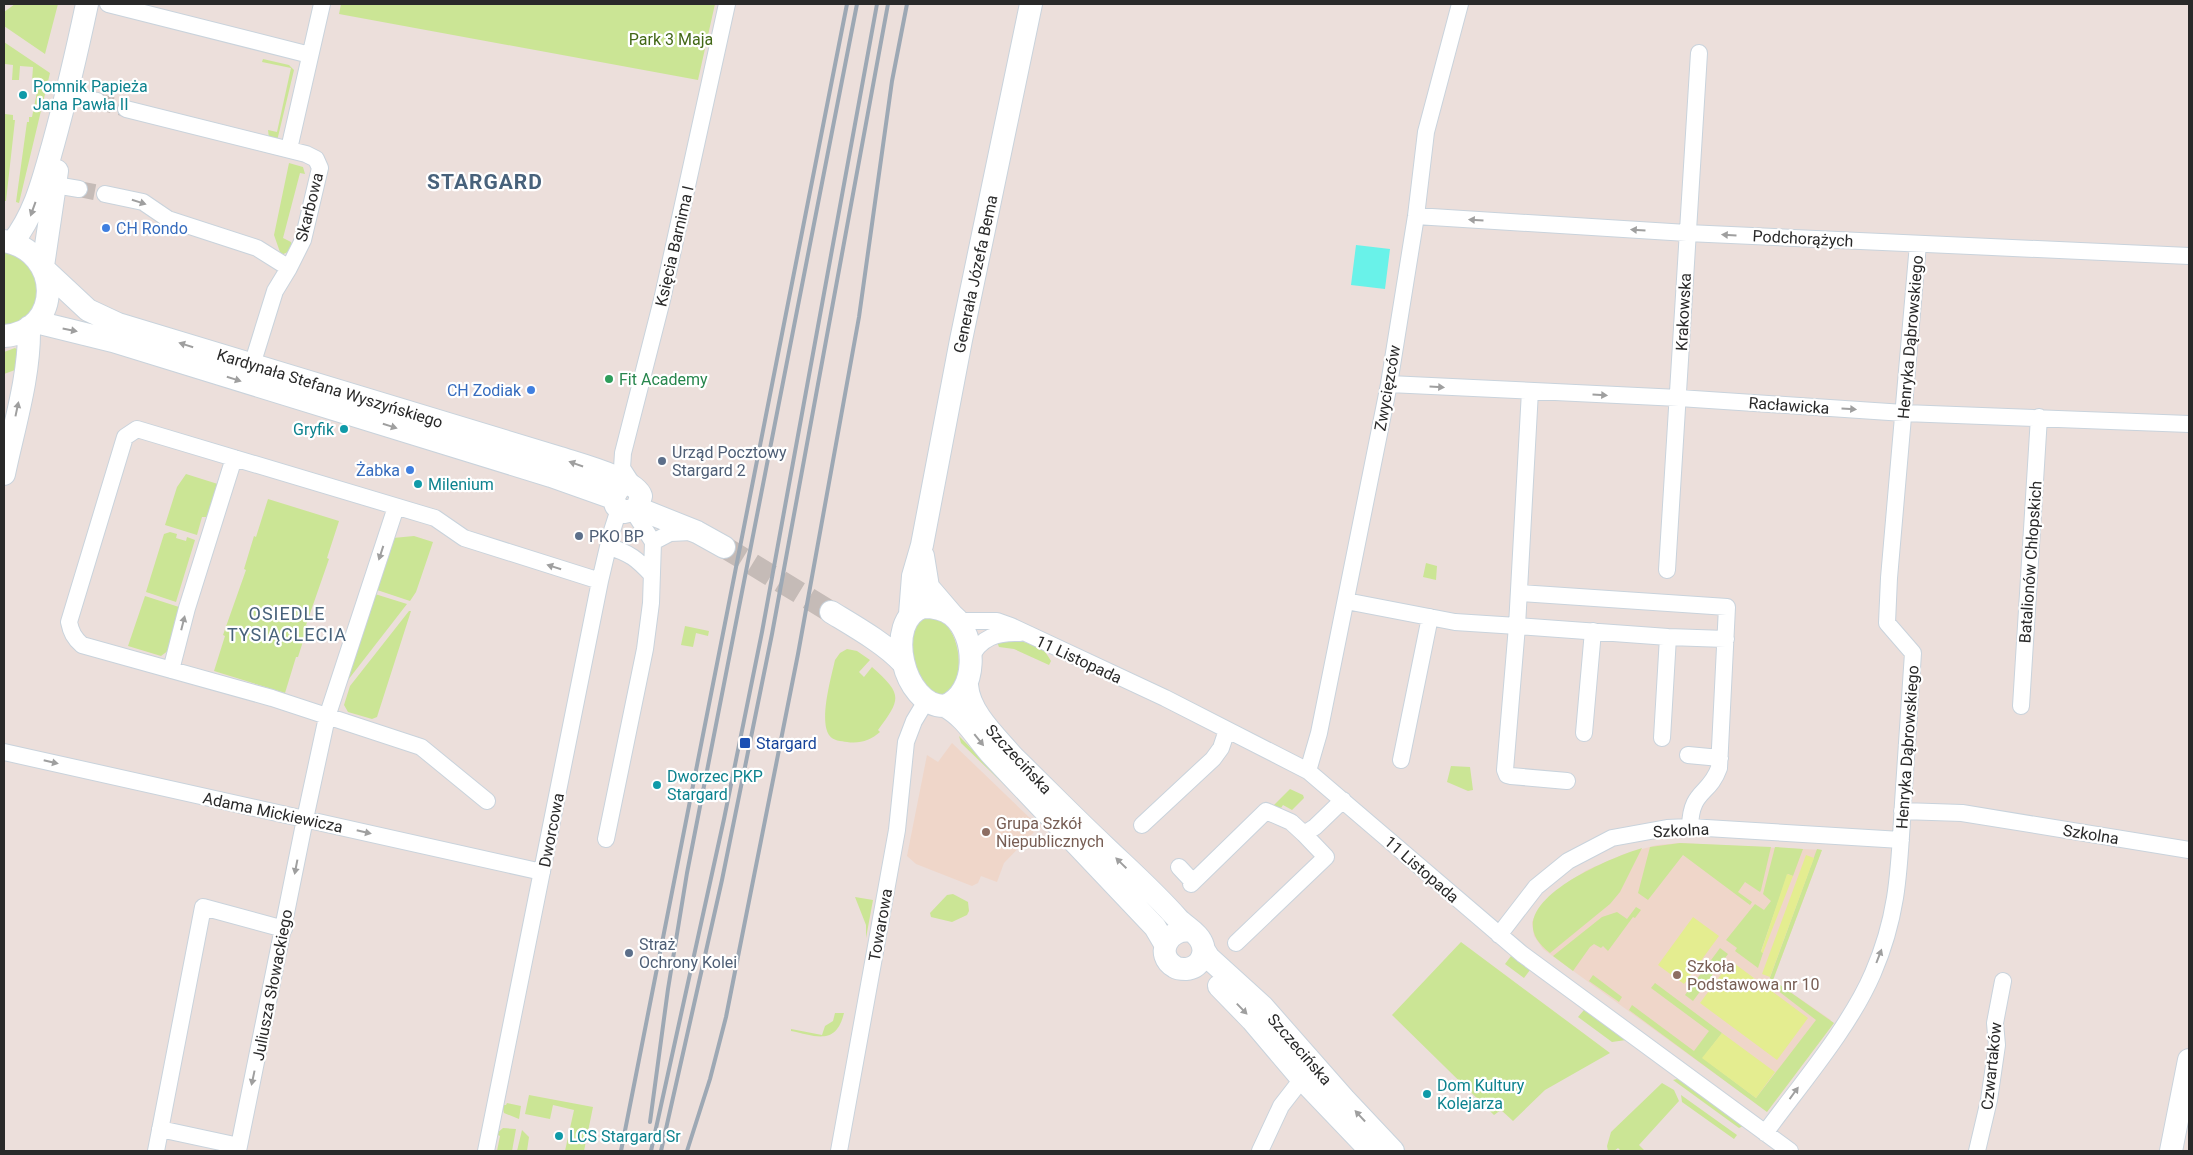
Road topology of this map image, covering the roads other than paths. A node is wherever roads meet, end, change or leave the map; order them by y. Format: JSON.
{"nodes":[{"id":1,"x":87,"y":4,"type":"edge"},
{"id":2,"x":108,"y":4,"type":"edge"},
{"id":3,"x":322,"y":4,"type":"edge"},
{"id":4,"x":726,"y":4,"type":"edge"},
{"id":5,"x":1031,"y":4,"type":"edge"},
{"id":6,"x":1460,"y":4,"type":"edge"},
{"id":7,"x":1698,"y":53,"type":"dead end"},
{"id":8,"x":310,"y":55,"type":"junction"},
{"id":9,"x":67,"y":96,"type":"junction"},
{"id":10,"x":97,"y":102,"type":"tunnel mouth"},
{"id":11,"x":126,"y":109,"type":"tunnel mouth"},
{"id":12,"x":288,"y":149,"type":"junction"},
{"id":13,"x":55,"y":185,"type":"junction"},
{"id":14,"x":79,"y":189,"type":"tunnel mouth"},
{"id":15,"x":105,"y":194,"type":"tunnel mouth"},
{"id":16,"x":1416,"y":216,"type":"junction"},
{"id":17,"x":1687,"y":233,"type":"junction"},
{"id":18,"x":8,"y":242,"type":"edge"},
{"id":19,"x":1918,"y":244,"type":"junction"},
{"id":20,"x":2189,"y":256,"type":"edge"},
{"id":21,"x":44,"y":268,"type":"junction"},
{"id":22,"x":290,"y":268,"type":"junction"},
{"id":23,"x":16,"y":332,"type":"edge"},
{"id":24,"x":252,"y":365,"type":"junction"},
{"id":25,"x":1389,"y":384,"type":"junction"},
{"id":26,"x":1530,"y":391,"type":"junction"},
{"id":27,"x":1679,"y":398,"type":"junction"},
{"id":28,"x":1904,"y":413,"type":"junction"},
{"id":29,"x":2039,"y":417,"type":"junction"},
{"id":30,"x":2189,"y":424,"type":"edge"},
{"id":31,"x":234,"y":458,"type":"junction"},
{"id":32,"x":4,"y":474,"type":"edge"},
{"id":33,"x":629,"y":498,"type":"junction"},
{"id":34,"x":396,"y":507,"type":"junction"},
{"id":35,"x":697,"y":532,"type":"junction"},
{"id":36,"x":653,"y":542,"type":"junction"},
{"id":37,"x":922,"y":545,"type":"junction"},
{"id":38,"x":608,"y":547,"type":"junction"},
{"id":39,"x":724,"y":547,"type":"tunnel mouth"},
{"id":40,"x":1668,"y":570,"type":"dead end"},
{"id":41,"x":652,"y":575,"type":"junction"},
{"id":42,"x":600,"y":581,"type":"junction"},
{"id":43,"x":1519,"y":593,"type":"junction"},
{"id":44,"x":1346,"y":601,"type":"junction"},
{"id":45,"x":831,"y":612,"type":"tunnel mouth"},
{"id":46,"x":1430,"y":617,"type":"junction"},
{"id":47,"x":955,"y":618,"type":"junction"},
{"id":48,"x":908,"y":619,"type":"junction"},
{"id":49,"x":1517,"y":626,"type":"junction"},
{"id":50,"x":859,"y":629,"type":"junction"},
{"id":51,"x":1592,"y":632,"type":"junction"},
{"id":52,"x":1026,"y":634,"type":"junction"},
{"id":53,"x":1668,"y":638,"type":"junction"},
{"id":54,"x":1726,"y":639,"type":"junction"},
{"id":55,"x":970,"y":658,"type":"junction"},
{"id":56,"x":903,"y":663,"type":"junction"},
{"id":57,"x":171,"y":670,"type":"junction"},
{"id":58,"x":967,"y":685,"type":"junction"},
{"id":59,"x":936,"y":704,"type":"junction"},
{"id":60,"x":2021,"y":706,"type":"dead end"},
{"id":61,"x":327,"y":717,"type":"junction"},
{"id":62,"x":1227,"y":730,"type":"junction"},
{"id":63,"x":1584,"y":733,"type":"dead end"},
{"id":64,"x":1662,"y":738,"type":"dead end"},
{"id":65,"x":4,"y":752,"type":"edge"},
{"id":66,"x":1688,"y":755,"type":"dead end"},
{"id":67,"x":1720,"y":758,"type":"junction"},
{"id":68,"x":1402,"y":760,"type":"dead end"},
{"id":69,"x":1308,"y":771,"type":"junction"},
{"id":70,"x":1567,"y":781,"type":"dead end"},
{"id":71,"x":1343,"y":800,"type":"junction"},
{"id":72,"x":487,"y":801,"type":"dead end"},
{"id":73,"x":1902,"y":811,"type":"junction"},
{"id":74,"x":304,"y":819,"type":"junction"},
{"id":75,"x":1142,"y":825,"type":"dead end"},
{"id":76,"x":1690,"y":827,"type":"junction"},
{"id":77,"x":1304,"y":834,"type":"junction"},
{"id":78,"x":606,"y":839,"type":"dead end"},
{"id":79,"x":1901,"y":840,"type":"junction"},
{"id":80,"x":2189,"y":850,"type":"edge"},
{"id":81,"x":1179,"y":867,"type":"dead end"},
{"id":82,"x":542,"y":872,"type":"junction"},
{"id":83,"x":284,"y":929,"type":"junction"},
{"id":84,"x":1191,"y":931,"type":"junction"},
{"id":85,"x":1499,"y":935,"type":"junction"},
{"id":86,"x":1236,"y":943,"type":"dead end"},
{"id":87,"x":1166,"y":944,"type":"junction"},
{"id":88,"x":1198,"y":959,"type":"junction"},
{"id":89,"x":2003,"y":981,"type":"dead end"},
{"id":90,"x":2189,"y":1060,"type":"edge"},
{"id":91,"x":1302,"y":1079,"type":"junction"},
{"id":92,"x":160,"y":1130,"type":"junction"},
{"id":93,"x":1765,"y":1133,"type":"junction"},
{"id":94,"x":239,"y":1149,"type":"edge"},
{"id":95,"x":156,"y":1151,"type":"edge"},
{"id":96,"x":486,"y":1151,"type":"edge"},
{"id":97,"x":839,"y":1151,"type":"edge"},
{"id":98,"x":1260,"y":1151,"type":"edge"},
{"id":99,"x":1371,"y":1151,"type":"edge"},
{"id":100,"x":1393,"y":1151,"type":"edge"},
{"id":101,"x":1790,"y":1151,"type":"edge"},
{"id":102,"x":1977,"y":1151,"type":"edge"},
{"id":103,"x":2171,"y":1151,"type":"edge"}],
"edges":[{"from":1,"to":9,"type":"main road"},
{"from":2,"to":8,"type":"street"},
{"from":3,"to":8,"type":"street"},
{"from":4,"to":33,"type":"street","name":"Księcia Barnima I"},
{"from":5,"to":37,"type":"main road","name":"Generała Józefa Bema"},
{"from":6,"to":16,"type":"street","name":"Zwycięzców"},
{"from":7,"to":17,"type":"street","name":"Krakowska"},
{"from":8,"to":12,"type":"street"},
{"from":9,"to":10,"type":"street"},
{"from":9,"to":13,"type":"main road"},
{"from":9,"to":18,"type":"main road","one_way":true},
{"from":11,"to":12,"type":"street","name":"Skarbowa"},
{"from":12,"to":22,"type":"street","name":"Skarbowa"},
{"from":13,"to":14,"type":"street"},
{"from":13,"to":21,"type":"main road"},
{"from":15,"to":22,"type":"street","one_way":true},
{"from":17,"to":16,"type":"street","name":"Podchorążych","one_way":true},
{"from":16,"to":25,"type":"street","name":"Zwycięzców"},
{"from":19,"to":17,"type":"street","name":"Podchorążych","one_way":true},
{"from":17,"to":27,"type":"street","name":"Krakowska"},
{"from":18,"to":21,"type":"main road","name":"Kardynała Stefana Wyszyńskiego"},
{"from":19,"to":20,"type":"street","name":"Podchorążych"},
{"from":19,"to":28,"type":"street","name":"Henryka Dąbrowskiego"},
{"from":21,"to":23,"type":"main road"},
{"from":24,"to":21,"type":"main road","name":"Kardynała Stefana Wyszyńskiego","one_way":true},
{"from":22,"to":24,"type":"street","name":"Skarbowa"},
{"from":32,"to":23,"type":"main road","one_way":true},
{"from":23,"to":33,"type":"main road","name":"Kardynała Stefana Wyszyńskiego","one_way":true},
{"from":33,"to":24,"type":"main road","name":"Kardynała Stefana Wyszyńskiego","one_way":true},
{"from":25,"to":26,"type":"street","name":"Racławicka","one_way":true},
{"from":25,"to":44,"type":"street","name":"Zwycięzców"},
{"from":26,"to":27,"type":"street","name":"Racławicka","one_way":true},
{"from":26,"to":43,"type":"street"},
{"from":27,"to":28,"type":"street","name":"Racławicka","one_way":true},
{"from":27,"to":40,"type":"street","name":"Krakowska"},
{"from":28,"to":29,"type":"street","name":"Racławicka"},
{"from":28,"to":73,"type":"street","name":"Henryka Dąbrowskiego"},
{"from":29,"to":30,"type":"street","name":"Racławicka"},
{"from":29,"to":60,"type":"street","name":"Batalionów Chłopskich"},
{"from":31,"to":34,"type":"street"},
{"from":57,"to":31,"type":"street","one_way":true},
{"from":31,"to":57,"type":"street"},
{"from":33,"to":35,"type":"main road","name":"Kardynała Stefana Wyszyńskiego"},
{"from":33,"to":36,"type":"street","name":"Księcia Barnima I"},
{"from":33,"to":38,"type":"street","name":"Dworcowa"},
{"from":42,"to":34,"type":"street","one_way":true},
{"from":34,"to":61,"type":"street","name":"Juliusza Słowackiego","one_way":true},
{"from":35,"to":36,"type":"street"},
{"from":35,"to":39,"type":"main road","name":"Kardynała Stefana Wyszyńskiego"},
{"from":36,"to":41,"type":"street"},
{"from":37,"to":47,"type":"main road","name":"Generała Józefa Bema"},
{"from":37,"to":48,"type":"main road","name":"Generała Józefa Bema"},
{"from":38,"to":41,"type":"street"},
{"from":38,"to":42,"type":"street","name":"Dworcowa"},
{"from":41,"to":78,"type":"street"},
{"from":42,"to":82,"type":"street","name":"Dworcowa"},
{"from":43,"to":49,"type":"street"},
{"from":43,"to":54,"type":"street"},
{"from":44,"to":46,"type":"street"},
{"from":44,"to":69,"type":"street","name":"Zwycięzców"},
{"from":45,"to":50,"type":"main road"},
{"from":46,"to":49,"type":"street"},
{"from":46,"to":68,"type":"street"},
{"from":47,"to":48,"type":"main road"},
{"from":47,"to":52,"type":"street","name":"11 Listopada"},
{"from":47,"to":55,"type":"main road"},
{"from":48,"to":50,"type":"main road"},
{"from":48,"to":56,"type":"main road"},
{"from":49,"to":51,"type":"street"},
{"from":49,"to":70,"type":"street"},
{"from":50,"to":56,"type":"main road"},
{"from":51,"to":53,"type":"street"},
{"from":51,"to":63,"type":"street"},
{"from":52,"to":55,"type":"street","name":"11 Listopada"},
{"from":52,"to":62,"type":"street","name":"11 Listopada"},
{"from":53,"to":54,"type":"street"},
{"from":53,"to":64,"type":"street"},
{"from":54,"to":67,"type":"street"},
{"from":55,"to":58,"type":"main road"},
{"from":56,"to":59,"type":"main road"},
{"from":57,"to":61,"type":"street"},
{"from":58,"to":59,"type":"main road"},
{"from":84,"to":58,"type":"main road","name":"Szczecińska","one_way":true},
{"from":59,"to":87,"type":"main road","name":"Szczecińska","one_way":true},
{"from":59,"to":97,"type":"street","name":"Towarowa"},
{"from":61,"to":72,"type":"street"},
{"from":61,"to":74,"type":"street","name":"Juliusza Słowackiego"},
{"from":62,"to":69,"type":"street","name":"11 Listopada"},
{"from":62,"to":75,"type":"street"},
{"from":65,"to":74,"type":"street","name":"Adama Mickiewicza","one_way":true},
{"from":66,"to":67,"type":"street"},
{"from":67,"to":76,"type":"street"},
{"from":69,"to":71,"type":"street","name":"11 Listopada"},
{"from":71,"to":77,"type":"street"},
{"from":71,"to":85,"type":"street","name":"11 Listopada"},
{"from":73,"to":79,"type":"street","name":"Henryka Dąbrowskiego"},
{"from":73,"to":80,"type":"street","name":"Szkolna"},
{"from":74,"to":82,"type":"street","name":"Adama Mickiewicza","one_way":true},
{"from":74,"to":83,"type":"street","name":"Juliusza Słowackiego","one_way":true},
{"from":76,"to":79,"type":"street","name":"Szkolna"},
{"from":76,"to":85,"type":"street","name":"Szkolna"},
{"from":77,"to":81,"type":"street"},
{"from":77,"to":86,"type":"street"},
{"from":93,"to":79,"type":"street","name":"Henryka Dąbrowskiego","one_way":true},
{"from":82,"to":96,"type":"street","name":"Dworcowa"},
{"from":83,"to":92,"type":"street"},
{"from":83,"to":94,"type":"street","name":"Juliusza Słowackiego","one_way":true},
{"from":84,"to":87,"type":"main road"},
{"from":84,"to":88,"type":"main road"},
{"from":85,"to":93,"type":"street","name":"11 Listopada"},
{"from":87,"to":88,"type":"main road"},
{"from":88,"to":91,"type":"main road","name":"Szczecińska","one_way":true},
{"from":100,"to":88,"type":"main road","name":"Szczecińska","one_way":true},
{"from":89,"to":102,"type":"street","name":"Czwartaków"},
{"from":90,"to":103,"type":"main road"},
{"from":91,"to":98,"type":"street"},
{"from":91,"to":99,"type":"main road","name":"Szczecińska"},
{"from":92,"to":94,"type":"street"},
{"from":92,"to":95,"type":"street"},
{"from":93,"to":101,"type":"street","name":"11 Listopada"}]}
